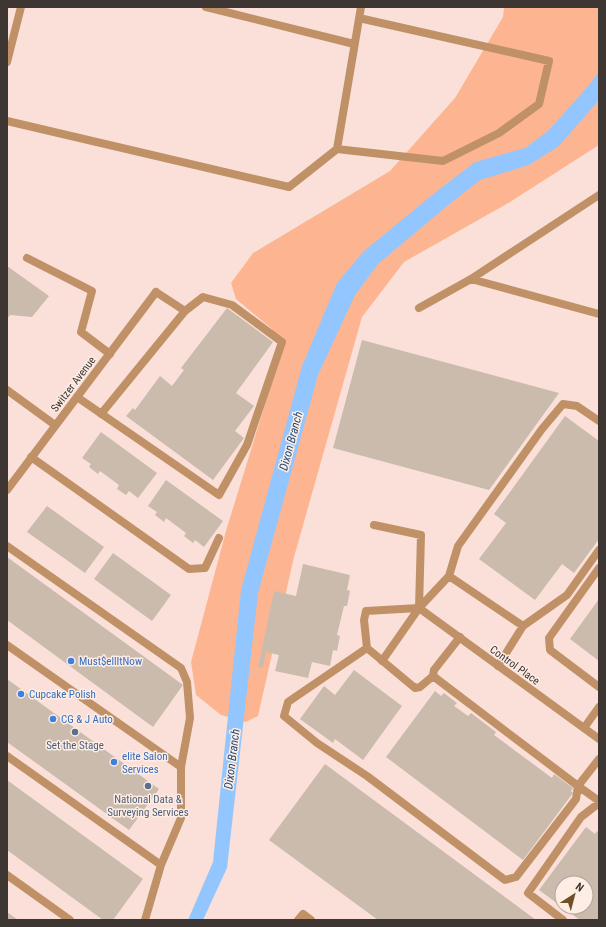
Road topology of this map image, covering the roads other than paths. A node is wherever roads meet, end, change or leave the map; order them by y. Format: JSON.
{"nodes":[{"id":1,"x":21,"y":7,"type":"edge"},
{"id":2,"x":206,"y":7,"type":"edge"},
{"id":3,"x":361,"y":7,"type":"edge"},
{"id":4,"x":359,"y":18,"type":"junction"},
{"id":5,"x":354,"y":44,"type":"junction"},
{"id":6,"x":7,"y":62,"type":"edge"},
{"id":7,"x":7,"y":121,"type":"edge"},
{"id":8,"x":337,"y":149,"type":"junction"},
{"id":9,"x":599,"y":195,"type":"edge"},
{"id":10,"x":27,"y":258,"type":"dead end"},
{"id":11,"x":471,"y":279,"type":"junction"},
{"id":12,"x":419,"y":308,"type":"dead end"},
{"id":13,"x":185,"y":311,"type":"junction"},
{"id":14,"x":599,"y":314,"type":"edge"},
{"id":15,"x":110,"y":354,"type":"junction"},
{"id":16,"x":7,"y":390,"type":"edge"},
{"id":17,"x":77,"y":397,"type":"junction"},
{"id":18,"x":101,"y":414,"type":"junction"},
{"id":19,"x":599,"y":421,"type":"edge"},
{"id":20,"x":55,"y":425,"type":"junction"},
{"id":21,"x":31,"y":457,"type":"junction"},
{"id":22,"x":7,"y":490,"type":"edge"},
{"id":23,"x":374,"y":525,"type":"dead end"},
{"id":24,"x":219,"y":538,"type":"dead end"},
{"id":25,"x":7,"y":546,"type":"edge"},
{"id":26,"x":599,"y":550,"type":"edge"},
{"id":27,"x":599,"y":568,"type":"edge"},
{"id":28,"x":449,"y":576,"type":"junction"},
{"id":29,"x":419,"y":608,"type":"junction"},
{"id":30,"x":522,"y":626,"type":"junction"},
{"id":31,"x":460,"y":637,"type":"junction"},
{"id":32,"x":7,"y":645,"type":"edge"},
{"id":33,"x":367,"y":648,"type":"junction"},
{"id":34,"x":382,"y":661,"type":"junction"},
{"id":35,"x":498,"y":666,"type":"junction"},
{"id":36,"x":433,"y":676,"type":"junction"},
{"id":37,"x":599,"y":687,"type":"edge"},
{"id":38,"x":599,"y":707,"type":"edge"},
{"id":39,"x":584,"y":728,"type":"junction"},
{"id":40,"x":599,"y":739,"type":"edge"},
{"id":41,"x":7,"y":756,"type":"edge"},
{"id":42,"x":599,"y":759,"type":"edge"},
{"id":43,"x":181,"y":767,"type":"junction"},
{"id":44,"x":578,"y":786,"type":"junction"},
{"id":45,"x":599,"y":802,"type":"edge"},
{"id":46,"x":161,"y":865,"type":"junction"},
{"id":47,"x":7,"y":875,"type":"edge"},
{"id":48,"x":70,"y":920,"type":"edge"},
{"id":49,"x":145,"y":920,"type":"edge"},
{"id":50,"x":298,"y":920,"type":"edge"},
{"id":51,"x":311,"y":920,"type":"edge"},
{"id":52,"x":563,"y":920,"type":"edge"}],
"edges":[{"from":1,"to":6,"type":"street"},
{"from":2,"to":5,"type":"street"},
{"from":3,"to":4,"type":"street"},
{"from":4,"to":5,"type":"street"},
{"from":4,"to":8,"type":"street"},
{"from":5,"to":8,"type":"street"},
{"from":7,"to":8,"type":"street"},
{"from":9,"to":11,"type":"street"},
{"from":10,"to":15,"type":"street"},
{"from":11,"to":12,"type":"street"},
{"from":11,"to":14,"type":"street"},
{"from":13,"to":15,"type":"street","name":"Switzer Avenue"},
{"from":13,"to":18,"type":"street"},
{"from":13,"to":18,"type":"street"},
{"from":15,"to":17,"type":"street","name":"Switzer Avenue"},
{"from":16,"to":20,"type":"street"},
{"from":17,"to":18,"type":"street"},
{"from":17,"to":20,"type":"street","name":"Switzer Avenue"},
{"from":19,"to":28,"type":"street"},
{"from":20,"to":21,"type":"street","name":"Switzer Avenue"},
{"from":21,"to":22,"type":"street","name":"Switzer Avenue"},
{"from":21,"to":24,"type":"street"},
{"from":23,"to":29,"type":"street"},
{"from":25,"to":43,"type":"street"},
{"from":26,"to":30,"type":"street"},
{"from":27,"to":37,"type":"street"},
{"from":28,"to":29,"type":"street"},
{"from":28,"to":30,"type":"street"},
{"from":29,"to":31,"type":"street","name":"Control Place"},
{"from":29,"to":33,"type":"street"},
{"from":29,"to":34,"type":"street"},
{"from":30,"to":35,"type":"street"},
{"from":31,"to":35,"type":"street","name":"Control Place"},
{"from":31,"to":36,"type":"street"},
{"from":32,"to":43,"type":"street"},
{"from":33,"to":34,"type":"street"},
{"from":33,"to":44,"type":"street"},
{"from":34,"to":36,"type":"street"},
{"from":35,"to":39,"type":"street","name":"Control Place"},
{"from":36,"to":44,"type":"street"},
{"from":38,"to":39,"type":"street"},
{"from":39,"to":40,"type":"street","name":"Control Place"},
{"from":41,"to":46,"type":"street"},
{"from":42,"to":44,"type":"street"},
{"from":43,"to":46,"type":"street"},
{"from":44,"to":45,"type":"street"},
{"from":45,"to":52,"type":"street"},
{"from":46,"to":49,"type":"street"},
{"from":47,"to":48,"type":"street"},
{"from":50,"to":51,"type":"street"}]}
